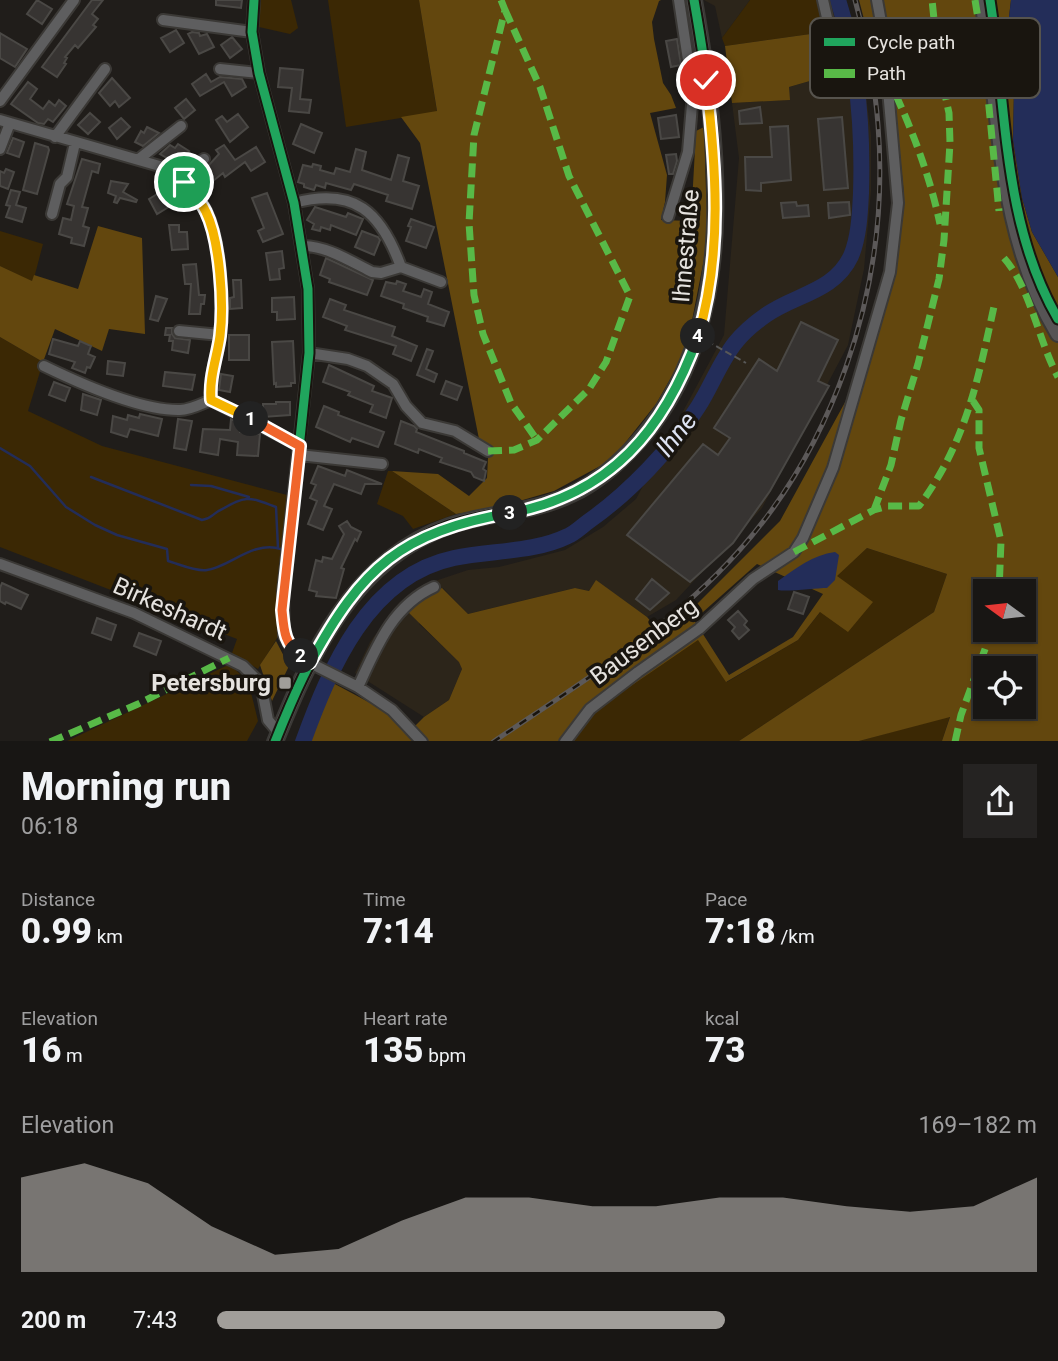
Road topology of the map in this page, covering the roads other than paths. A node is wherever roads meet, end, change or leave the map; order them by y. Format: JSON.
{"nodes":[{"id":1,"x":74,"y":0,"type":"edge"},
{"id":2,"x":254,"y":0,"type":"edge"},
{"id":3,"x":679,"y":0,"type":"edge"},
{"id":4,"x":694,"y":0,"type":"edge"},
{"id":5,"x":823,"y":0,"type":"edge"},
{"id":6,"x":877,"y":0,"type":"edge"},
{"id":7,"x":982,"y":0,"type":"edge"},
{"id":8,"x":827,"y":18,"type":"edge"},
{"id":9,"x":880,"y":18,"type":"edge"},
{"id":10,"x":985,"y":18,"type":"edge"},
{"id":11,"x":163,"y":20,"type":"dead end"},
{"id":12,"x":252,"y":32,"type":"junction"},
{"id":13,"x":105,"y":69,"type":"dead end"},
{"id":14,"x":220,"y":69,"type":"dead end"},
{"id":15,"x":259,"y":73,"type":"junction"},
{"id":16,"x":700,"y":92,"type":"junction"},
{"id":17,"x":889,"y":98,"type":"edge"},
{"id":18,"x":996,"y":98,"type":"edge"},
{"id":19,"x":0,"y":101,"type":"edge"},
{"id":20,"x":5,"y":121,"type":"edge"},
{"id":21,"x":181,"y":126,"type":"dead end"},
{"id":22,"x":55,"y":137,"type":"junction"},
{"id":23,"x":75,"y":143,"type":"junction"},
{"id":24,"x":0,"y":149,"type":"edge"},
{"id":25,"x":139,"y":159,"type":"junction"},
{"id":26,"x":204,"y":159,"type":"dead end"},
{"id":27,"x":177,"y":177,"type":"junction"},
{"id":28,"x":294,"y":203,"type":"junction"},
{"id":29,"x":52,"y":214,"type":"dead end"},
{"id":30,"x":668,"y":217,"type":"dead end"},
{"id":31,"x":302,"y":246,"type":"junction"},
{"id":32,"x":401,"y":267,"type":"junction"},
{"id":33,"x":441,"y":282,"type":"dead end"},
{"id":34,"x":179,"y":331,"type":"dead end"},
{"id":35,"x":1058,"y":334,"type":"edge"},
{"id":36,"x":220,"y":335,"type":"junction"},
{"id":37,"x":309,"y":353,"type":"junction"},
{"id":38,"x":44,"y":366,"type":"dead end"},
{"id":39,"x":211,"y":400,"type":"junction"},
{"id":40,"x":300,"y":450,"type":"junction"},
{"id":41,"x":488,"y":451,"type":"dead end"},
{"id":42,"x":382,"y":464,"type":"dead end"},
{"id":43,"x":1,"y":567,"type":"edge"},
{"id":44,"x":434,"y":587,"type":"dead end"},
{"id":45,"x":314,"y":665,"type":"junction"},
{"id":46,"x":358,"y":687,"type":"junction"},
{"id":47,"x":277,"y":737,"type":"edge"},
{"id":48,"x":422,"y":741,"type":"edge"},
{"id":49,"x":565,"y":741,"type":"edge"}],
"edges":[{"from":1,"to":19,"type":"street"},
{"from":2,"to":12,"type":"street"},
{"from":3,"to":16,"type":"street"},
{"from":4,"to":16,"type":"main road","name":"Ihnestraße"},
{"from":5,"to":8,"type":"street"},
{"from":6,"to":9,"type":"street","name":"Bausenberg"},
{"from":7,"to":10,"type":"main road"},
{"from":11,"to":12,"type":"street"},
{"from":12,"to":15,"type":"street"},
{"from":13,"to":22,"type":"street"},
{"from":14,"to":15,"type":"street"},
{"from":15,"to":28,"type":"street"},
{"from":16,"to":30,"type":"street"},
{"from":16,"to":45,"type":"main road","name":"Ihnestraße"},
{"from":17,"to":49,"type":"street","name":"Bausenberg"},
{"from":18,"to":35,"type":"main road"},
{"from":20,"to":22,"type":"street"},
{"from":20,"to":24,"type":"street"},
{"from":21,"to":25,"type":"street"},
{"from":22,"to":23,"type":"street"},
{"from":23,"to":25,"type":"street"},
{"from":23,"to":29,"type":"street"},
{"from":25,"to":27,"type":"street"},
{"from":26,"to":27,"type":"street"},
{"from":27,"to":36,"type":"street"},
{"from":28,"to":31,"type":"street"},
{"from":28,"to":32,"type":"street"},
{"from":31,"to":32,"type":"street"},
{"from":31,"to":37,"type":"street"},
{"from":32,"to":33,"type":"street"},
{"from":34,"to":36,"type":"street"},
{"from":36,"to":39,"type":"street"},
{"from":37,"to":40,"type":"street"},
{"from":37,"to":41,"type":"street"},
{"from":38,"to":39,"type":"street"},
{"from":39,"to":40,"type":"street"},
{"from":40,"to":42,"type":"street"},
{"from":40,"to":45,"type":"street"},
{"from":43,"to":47,"type":"street","name":"Birkeshardt"},
{"from":44,"to":46,"type":"street"},
{"from":45,"to":46,"type":"street"},
{"from":45,"to":47,"type":"main road","name":"Ihnestraße"},
{"from":46,"to":48,"type":"street"}]}
